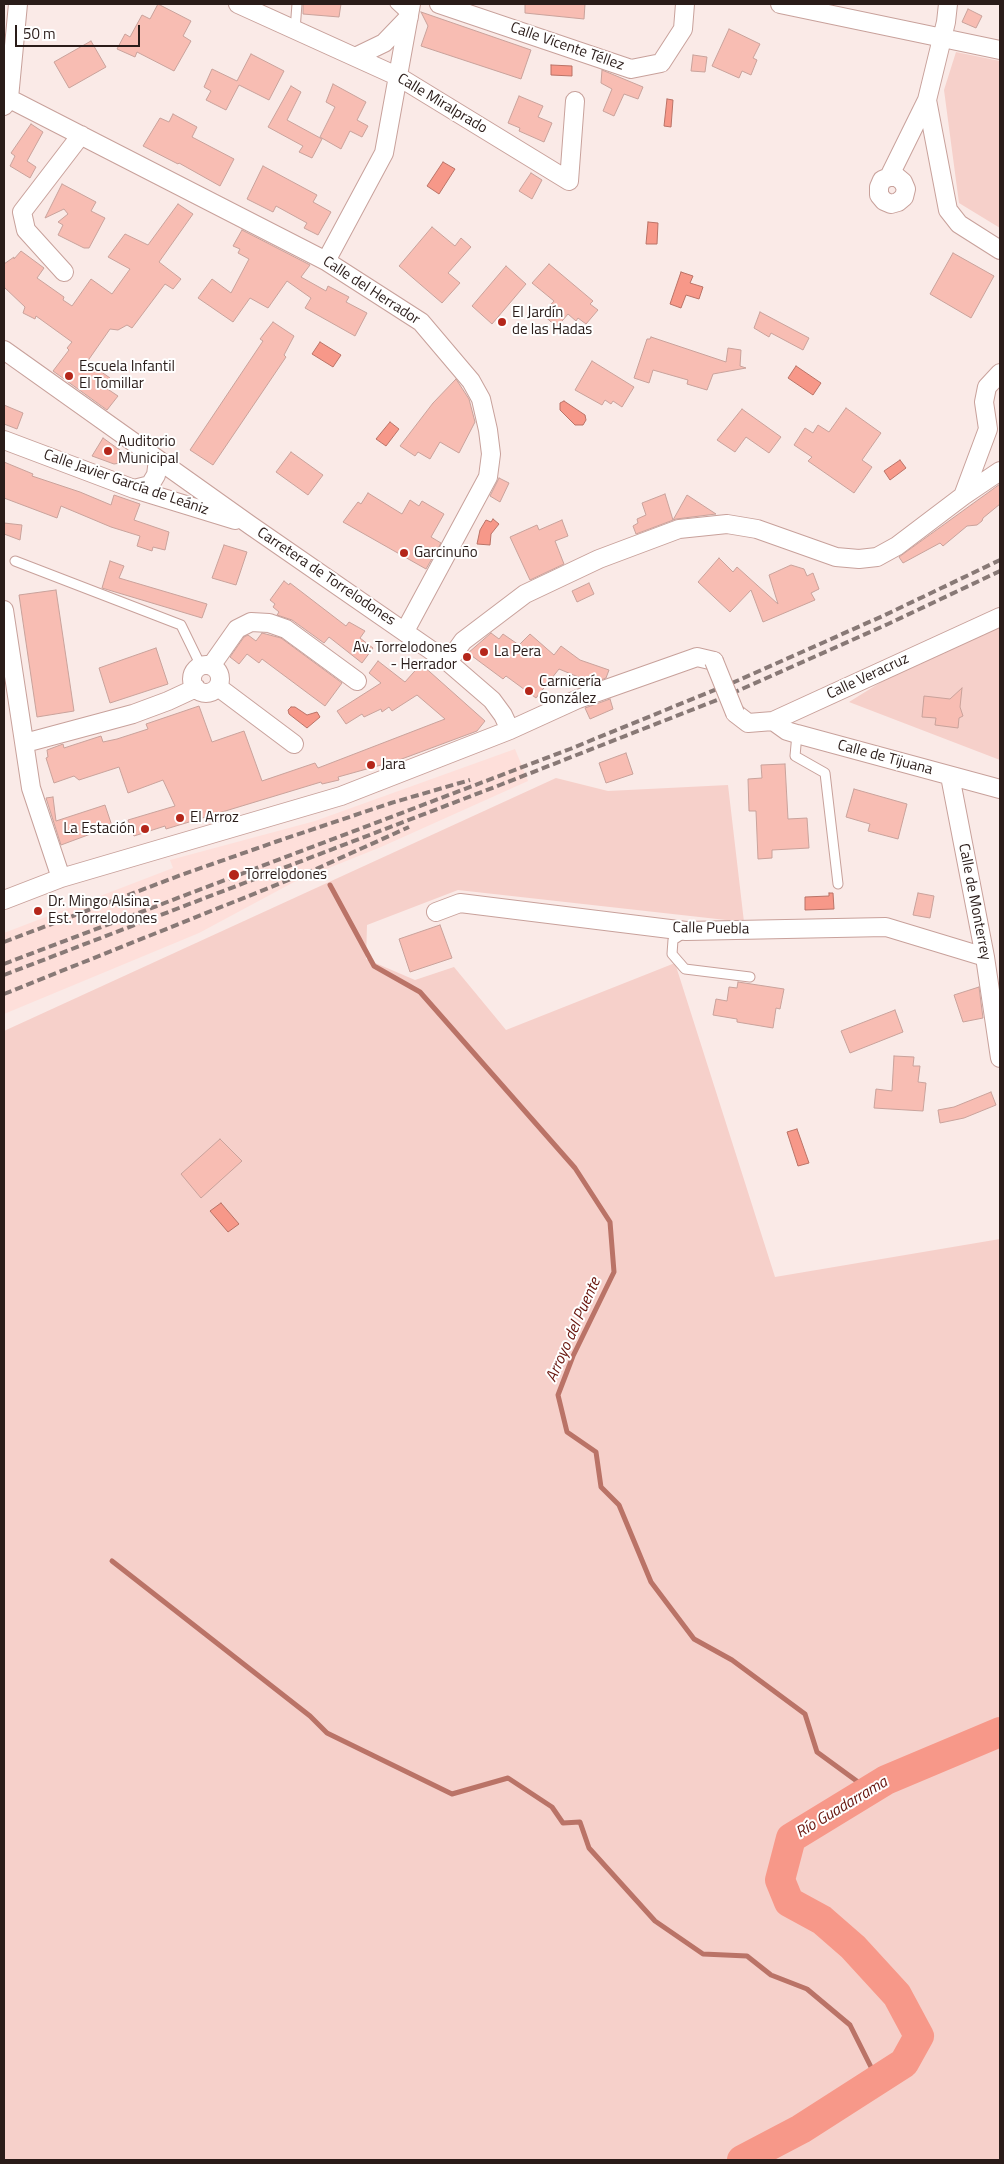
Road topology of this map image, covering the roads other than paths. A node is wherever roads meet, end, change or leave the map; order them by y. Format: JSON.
{"nodes":[{"id":1,"x":18,"y":4,"type":"edge"},
{"id":2,"x":238,"y":4,"type":"edge"},
{"id":3,"x":297,"y":4,"type":"edge"},
{"id":4,"x":395,"y":4,"type":"edge"},
{"id":5,"x":439,"y":4,"type":"edge"},
{"id":6,"x":685,"y":4,"type":"edge"},
{"id":7,"x":780,"y":4,"type":"edge"},
{"id":8,"x":948,"y":4,"type":"edge"},
{"id":9,"x":410,"y":11,"type":"edge"},
{"id":10,"x":295,"y":30,"type":"junction"},
{"id":11,"x":942,"y":38,"type":"junction"},
{"id":12,"x":1000,"y":50,"type":"edge"},
{"id":13,"x":354,"y":57,"type":"junction"},
{"id":14,"x":399,"y":77,"type":"junction"},
{"id":15,"x":5,"y":100,"type":"edge"},
{"id":16,"x":927,"y":100,"type":"junction"},
{"id":17,"x":575,"y":101,"type":"dead end"},
{"id":18,"x":81,"y":135,"type":"junction"},
{"id":19,"x":908,"y":138,"type":"junction"},
{"id":20,"x":936,"y":147,"type":"junction"},
{"id":21,"x":889,"y":177,"type":"dead end"},
{"id":22,"x":1000,"y":250,"type":"edge"},
{"id":23,"x":326,"y":261,"type":"junction"},
{"id":24,"x":64,"y":272,"type":"dead end"},
{"id":25,"x":4,"y":350,"type":"edge"},
{"id":26,"x":4,"y":357,"type":"edge"},
{"id":27,"x":32,"y":371,"type":"junction"},
{"id":28,"x":1000,"y":373,"type":"edge"},
{"id":29,"x":4,"y":440,"type":"edge"},
{"id":30,"x":158,"y":460,"type":"junction"},
{"id":31,"x":1000,"y":471,"type":"edge"},
{"id":32,"x":134,"y":490,"type":"junction"},
{"id":33,"x":963,"y":496,"type":"junction"},
{"id":34,"x":250,"y":525,"type":"junction"},
{"id":35,"x":15,"y":561,"type":"dead end"},
{"id":36,"x":4,"y":610,"type":"edge"},
{"id":37,"x":1000,"y":617,"type":"edge"},
{"id":38,"x":405,"y":631,"type":"junction"},
{"id":39,"x":448,"y":662,"type":"junction"},
{"id":40,"x":206,"y":666,"type":"junction"},
{"id":41,"x":357,"y":681,"type":"dead end"},
{"id":42,"x":218,"y":687,"type":"junction"},
{"id":43,"x":196,"y":688,"type":"junction"},
{"id":44,"x":773,"y":721,"type":"junction"},
{"id":45,"x":510,"y":730,"type":"junction"},
{"id":46,"x":797,"y":734,"type":"junction"},
{"id":47,"x":25,"y":743,"type":"junction"},
{"id":48,"x":294,"y":744,"type":"dead end"},
{"id":49,"x":950,"y":776,"type":"junction"},
{"id":50,"x":1000,"y":789,"type":"edge"},
{"id":51,"x":62,"y":878,"type":"junction"},
{"id":52,"x":838,"y":884,"type":"dead end"},
{"id":53,"x":4,"y":900,"type":"edge"},
{"id":54,"x":436,"y":912,"type":"dead end"},
{"id":55,"x":686,"y":931,"type":"junction"},
{"id":56,"x":985,"y":957,"type":"junction"},
{"id":57,"x":750,"y":977,"type":"dead end"},
{"id":58,"x":1000,"y":1058,"type":"edge"}],
"edges":[{"from":1,"to":15,"type":"street"},
{"from":2,"to":10,"type":"street","name":"Calle Miralprado"},
{"from":3,"to":10,"type":"lane"},
{"from":4,"to":9,"type":"lane"},
{"from":5,"to":6,"type":"street","name":"Calle Vicente Téllez"},
{"from":7,"to":11,"type":"street"},
{"from":8,"to":11,"type":"street"},
{"from":9,"to":13,"type":"street"},
{"from":9,"to":14,"type":"street"},
{"from":10,"to":13,"type":"street","name":"Calle Miralprado"},
{"from":11,"to":12,"type":"street"},
{"from":11,"to":16,"type":"street"},
{"from":13,"to":14,"type":"street","name":"Calle Miralprado"},
{"from":14,"to":17,"type":"street","name":"Calle Miralprado"},
{"from":14,"to":23,"type":"street"},
{"from":15,"to":18,"type":"street","name":"Calle del Herrador"},
{"from":16,"to":19,"type":"street"},
{"from":16,"to":20,"type":"street"},
{"from":18,"to":23,"type":"street","name":"Calle del Herrador"},
{"from":18,"to":24,"type":"street"},
{"from":19,"to":20,"type":"street"},
{"from":19,"to":21,"type":"street"},
{"from":20,"to":22,"type":"street"},
{"from":23,"to":38,"type":"street","name":"Calle del Herrador"},
{"from":25,"to":27,"type":"street"},
{"from":26,"to":27,"type":"street"},
{"from":27,"to":30,"type":"street","name":"Carretera de Torrelodones"},
{"from":28,"to":33,"type":"street"},
{"from":29,"to":32,"type":"street","name":"Calle Javier García de Leániz"},
{"from":30,"to":32,"type":"street"},
{"from":30,"to":34,"type":"street","name":"Carretera de Torrelodones"},
{"from":31,"to":33,"type":"street"},
{"from":32,"to":34,"type":"street","name":"Calle Javier García de Leániz"},
{"from":33,"to":39,"type":"street"},
{"from":34,"to":38,"type":"street","name":"Carretera de Torrelodones"},
{"from":35,"to":40,"type":"lane"},
{"from":36,"to":47,"type":"street"},
{"from":37,"to":44,"type":"street","name":"Calle Veracruz"},
{"from":38,"to":39,"type":"street","name":"Carretera de Torrelodones"},
{"from":39,"to":45,"type":"street","name":"Carretera de Torrelodones"},
{"from":40,"to":41,"type":"street"},
{"from":40,"to":42,"type":"street"},
{"from":40,"to":43,"type":"street"},
{"from":42,"to":43,"type":"street"},
{"from":42,"to":48,"type":"street"},
{"from":43,"to":47,"type":"street"},
{"from":44,"to":45,"type":"street","name":"Calle Veracruz","bridge":true},
{"from":44,"to":46,"type":"street","name":"Calle de Tijuana"},
{"from":45,"to":51,"type":"street"},
{"from":46,"to":49,"type":"street","name":"Calle de Tijuana"},
{"from":46,"to":52,"type":"lane"},
{"from":47,"to":51,"type":"street"},
{"from":49,"to":50,"type":"street","name":"Calle de Tijuana"},
{"from":49,"to":56,"type":"street","name":"Calle de Monterrey"},
{"from":51,"to":53,"type":"street"},
{"from":54,"to":55,"type":"street","name":"Calle Puebla"},
{"from":55,"to":56,"type":"street","name":"Calle Puebla"},
{"from":55,"to":57,"type":"lane"},
{"from":56,"to":58,"type":"street","name":"Calle de Monterrey"}]}
